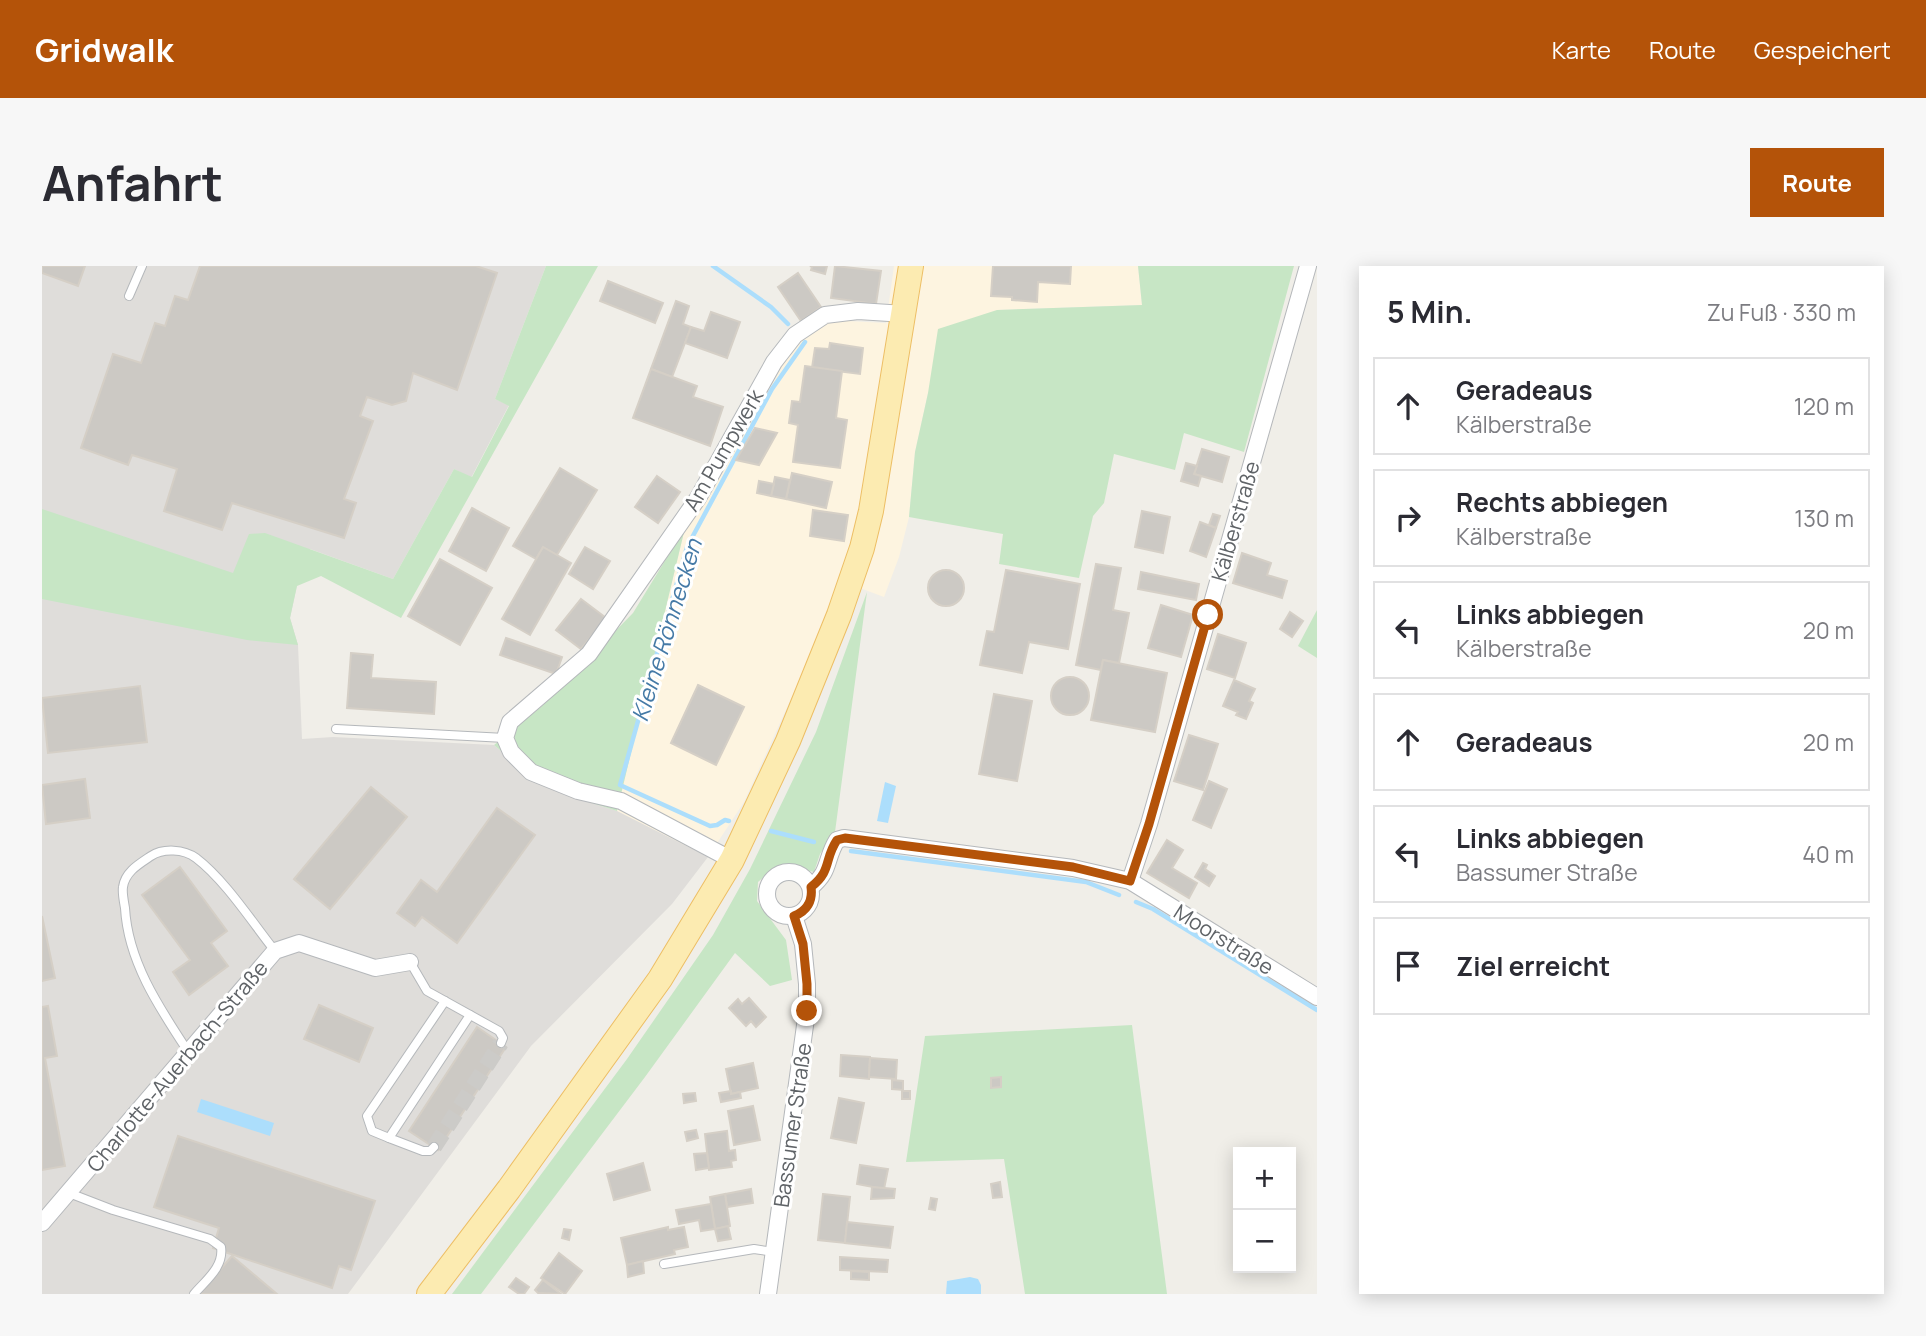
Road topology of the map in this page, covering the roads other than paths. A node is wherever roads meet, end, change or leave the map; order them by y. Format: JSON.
{"nodes":[{"id":1,"x":142,"y":266,"type":"edge"},
{"id":2,"x":911,"y":266,"type":"edge"},
{"id":3,"x":1308,"y":266,"type":"edge"},
{"id":4,"x":129,"y":296,"type":"dead end"},
{"id":5,"x":905,"y":314,"type":"junction"},
{"id":6,"x":336,"y":729,"type":"dead end"},
{"id":7,"x":505,"y":738,"type":"junction"},
{"id":8,"x":732,"y":860,"type":"junction"},
{"id":9,"x":1130,"y":881,"type":"junction"},
{"id":10,"x":811,"y":887,"type":"junction"},
{"id":11,"x":794,"y":916,"type":"junction"},
{"id":12,"x":275,"y":951,"type":"junction"},
{"id":13,"x":410,"y":962,"type":"joint"},
{"id":14,"x":1317,"y":997,"type":"edge"},
{"id":15,"x":445,"y":1001,"type":"junction"},
{"id":16,"x":470,"y":1015,"type":"junction"},
{"id":17,"x":501,"y":1043,"type":"dead end"},
{"id":18,"x":188,"y":1053,"type":"junction"},
{"id":19,"x":389,"y":1138,"type":"junction"},
{"id":20,"x":434,"y":1147,"type":"dead end"},
{"id":21,"x":69,"y":1193,"type":"junction"},
{"id":22,"x":42,"y":1223,"type":"edge"},
{"id":23,"x":774,"y":1252,"type":"junction"},
{"id":24,"x":664,"y":1264,"type":"dead end"},
{"id":25,"x":194,"y":1294,"type":"edge"},
{"id":26,"x":429,"y":1294,"type":"edge"},
{"id":27,"x":768,"y":1294,"type":"edge"}],
"edges":[{"from":1,"to":4,"type":"lane"},
{"from":2,"to":5,"type":"main road"},
{"from":3,"to":9,"type":"street","name":"Kälberstraße"},
{"from":5,"to":7,"type":"street","name":"Am Pumpwerk"},
{"from":5,"to":8,"type":"main road"},
{"from":6,"to":7,"type":"lane"},
{"from":7,"to":8,"type":"street"},
{"from":8,"to":26,"type":"main road"},
{"from":9,"to":10,"type":"street"},
{"from":9,"to":14,"type":"street","name":"Moorstraße"},
{"from":10,"to":11,"type":"street"},
{"from":10,"to":11,"type":"street"},
{"from":11,"to":23,"type":"street","name":"Bassumer Straße"},
{"from":12,"to":13,"type":"street","name":"Charlotte-Auerbach-Straße"},
{"from":12,"to":18,"type":"street","name":"Charlotte-Auerbach-Straße"},
{"from":12,"to":18,"type":"lane"},
{"from":13,"to":15,"type":"lane"},
{"from":15,"to":16,"type":"lane"},
{"from":15,"to":19,"type":"lane"},
{"from":16,"to":17,"type":"lane"},
{"from":16,"to":19,"type":"lane"},
{"from":18,"to":21,"type":"street","name":"Charlotte-Auerbach-Straße"},
{"from":19,"to":20,"type":"lane"},
{"from":21,"to":22,"type":"street","name":"Charlotte-Auerbach-Straße"},
{"from":21,"to":25,"type":"lane"},
{"from":23,"to":24,"type":"lane"},
{"from":23,"to":27,"type":"street","name":"Bassumer Straße"}]}
